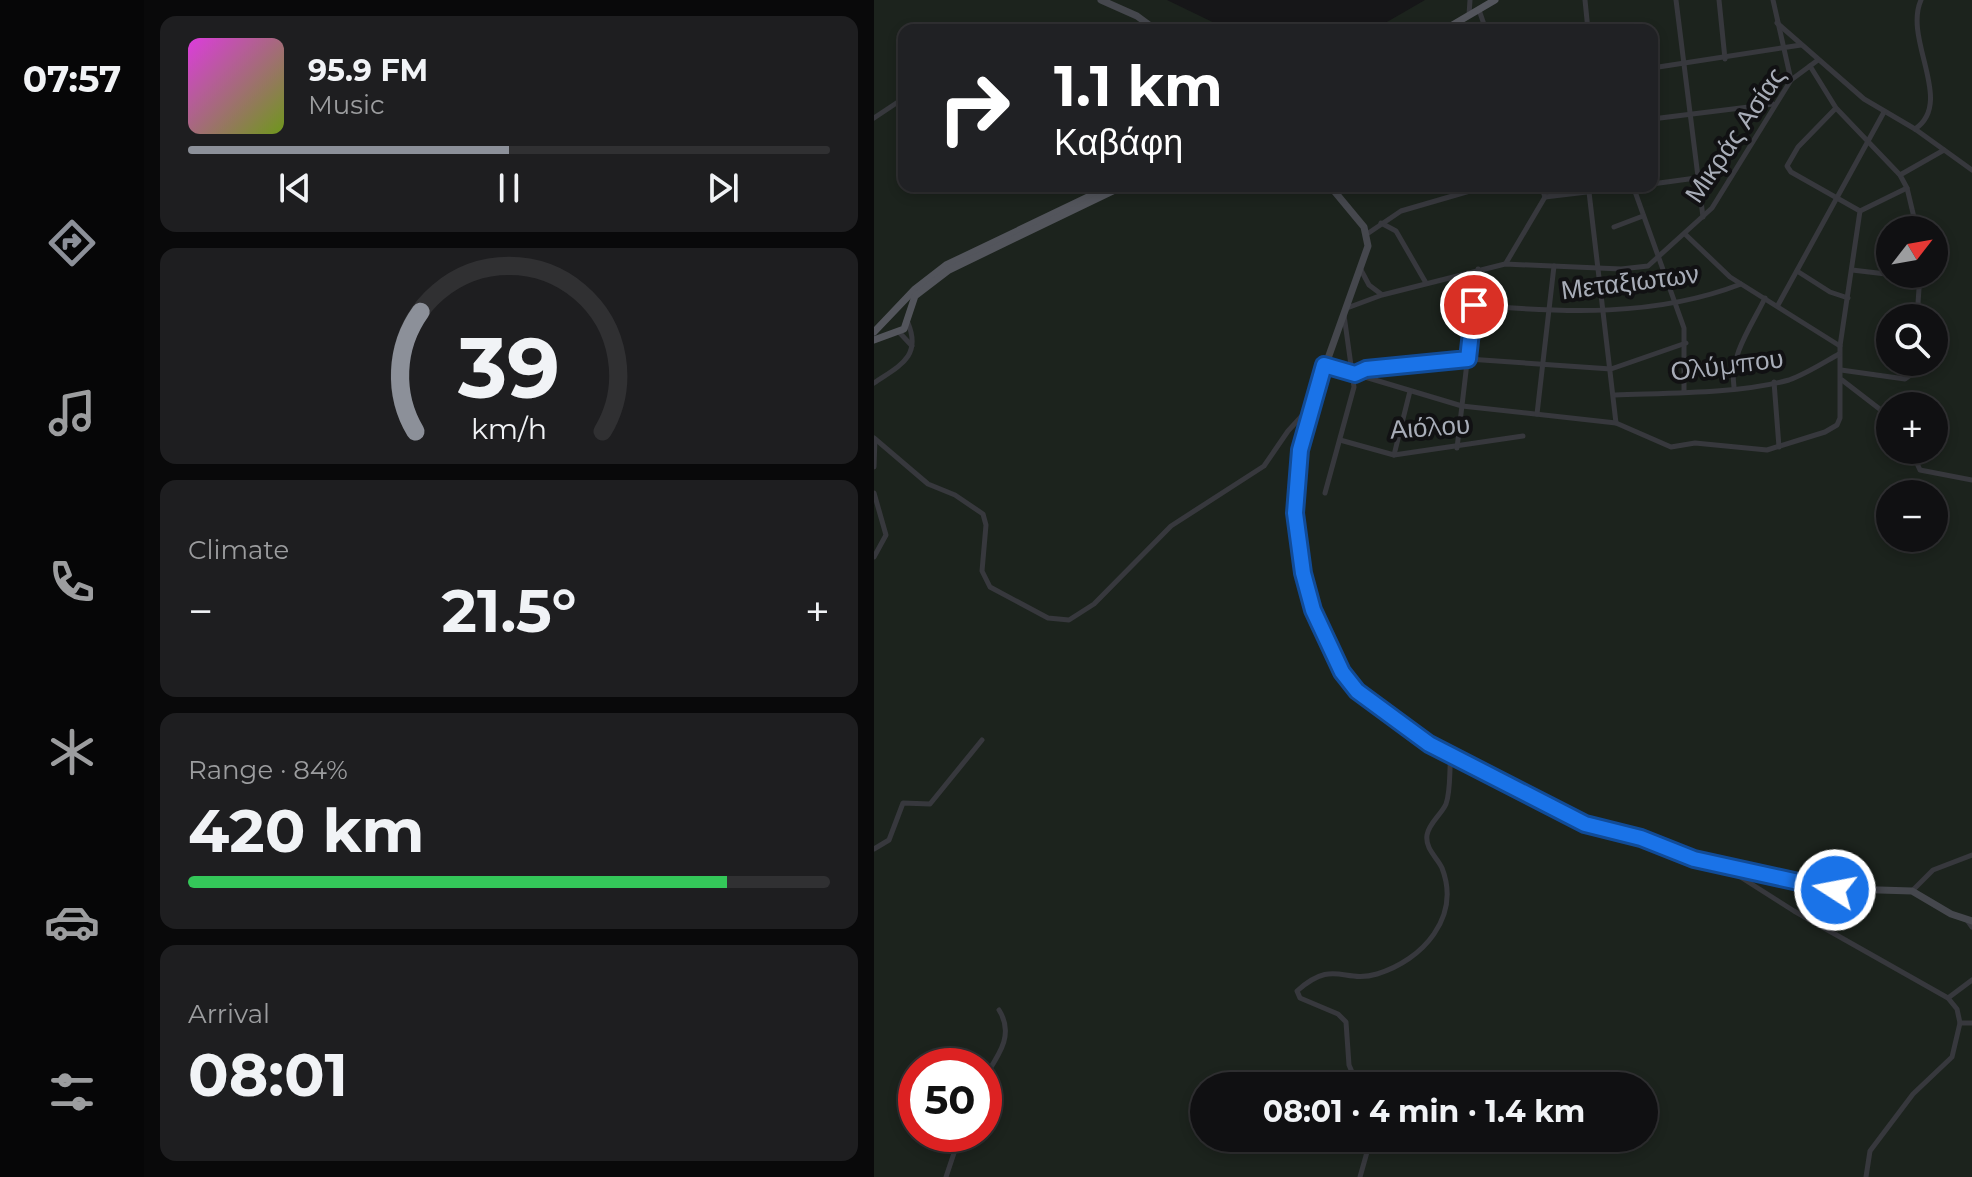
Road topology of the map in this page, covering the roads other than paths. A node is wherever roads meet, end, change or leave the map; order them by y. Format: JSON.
{"nodes":[{"id":1,"x":1101,"y":0,"type":"edge"},
{"id":2,"x":1470,"y":0,"type":"edge"},
{"id":3,"x":1495,"y":0,"type":"edge"},
{"id":4,"x":1585,"y":0,"type":"edge"},
{"id":5,"x":1676,"y":0,"type":"edge"},
{"id":6,"x":1719,"y":0,"type":"edge"},
{"id":7,"x":1773,"y":0,"type":"edge"},
{"id":8,"x":1921,"y":0,"type":"edge"},
{"id":9,"x":1479,"y":9,"type":"junction"},
{"id":10,"x":1469,"y":15,"type":"junction"},
{"id":11,"x":1777,"y":23,"type":"junction"},
{"id":12,"x":1148,"y":24,"type":"edge"},
{"id":13,"x":1454,"y":24,"type":"edge"},
{"id":14,"x":1484,"y":24,"type":"edge"},
{"id":15,"x":1587,"y":24,"type":"edge"},
{"id":16,"x":1802,"y":45,"type":"junction"},
{"id":17,"x":1782,"y":49,"type":"junction"},
{"id":18,"x":1725,"y":59,"type":"junction"},
{"id":19,"x":1818,"y":60,"type":"junction"},
{"id":20,"x":1682,"y":64,"type":"junction"},
{"id":21,"x":1810,"y":66,"type":"junction"},
{"id":22,"x":1658,"y":67,"type":"edge"},
{"id":23,"x":1791,"y":80,"type":"junction"},
{"id":24,"x":898,"y":102,"type":"edge"},
{"id":25,"x":1774,"y":104,"type":"junction"},
{"id":26,"x":1836,"y":108,"type":"junction"},
{"id":27,"x":1884,"y":112,"type":"junction"},
{"id":28,"x":1689,"y":114,"type":"junction"},
{"id":29,"x":874,"y":118,"type":"edge"},
{"id":30,"x":1658,"y":118,"type":"edge"},
{"id":31,"x":1915,"y":129,"type":"junction"},
{"id":32,"x":1870,"y":142,"type":"junction"},
{"id":33,"x":1944,"y":150,"type":"junction"},
{"id":34,"x":1972,"y":170,"type":"edge"},
{"id":35,"x":1900,"y":175,"type":"junction"},
{"id":36,"x":1696,"y":178,"type":"junction"},
{"id":37,"x":1658,"y":183,"type":"edge"},
{"id":38,"x":1907,"y":188,"type":"junction"},
{"id":39,"x":1098,"y":192,"type":"edge"},
{"id":40,"x":1111,"y":192,"type":"edge"},
{"id":41,"x":1335,"y":192,"type":"edge"},
{"id":42,"x":1463,"y":192,"type":"edge"},
{"id":43,"x":1543,"y":192,"type":"edge"},
{"id":44,"x":1589,"y":192,"type":"joint"},
{"id":45,"x":1636,"y":192,"type":"edge"},
{"id":46,"x":1545,"y":197,"type":"junction"},
{"id":47,"x":1838,"y":197,"type":"junction"},
{"id":48,"x":1860,"y":211,"type":"junction"},
{"id":49,"x":1643,"y":216,"type":"junction"},
{"id":50,"x":1914,"y":216,"type":"edge"},
{"id":51,"x":1703,"y":218,"type":"junction"},
{"id":52,"x":1380,"y":223,"type":"junction"},
{"id":53,"x":1614,"y":227,"type":"dead end"},
{"id":54,"x":1367,"y":234,"type":"junction"},
{"id":55,"x":1685,"y":234,"type":"junction"},
{"id":56,"x":1660,"y":258,"type":"junction"},
{"id":57,"x":1505,"y":264,"type":"junction"},
{"id":58,"x":1554,"y":266,"type":"junction"},
{"id":59,"x":1598,"y":268,"type":"junction"},
{"id":60,"x":1478,"y":269,"type":"junction"},
{"id":61,"x":1361,"y":270,"type":"junction"},
{"id":62,"x":1852,"y":270,"type":"junction"},
{"id":63,"x":1797,"y":271,"type":"junction"},
{"id":64,"x":1876,"y":272,"type":"edge"},
{"id":65,"x":1426,"y":283,"type":"junction"},
{"id":66,"x":1741,"y":284,"type":"junction"},
{"id":67,"x":1382,"y":295,"type":"junction"},
{"id":68,"x":1765,"y":298,"type":"junction"},
{"id":69,"x":1848,"y":298,"type":"junction"},
{"id":70,"x":1676,"y":301,"type":"junction"},
{"id":71,"x":1474,"y":305,"type":"junction"},
{"id":72,"x":1778,"y":305,"type":"junction"},
{"id":73,"x":895,"y":309,"type":"junction"},
{"id":74,"x":1344,"y":310,"type":"junction"},
{"id":75,"x":1603,"y":311,"type":"junction"},
{"id":76,"x":1550,"y":312,"type":"junction"},
{"id":77,"x":887,"y":318,"type":"junction"},
{"id":78,"x":908,"y":320,"type":"junction"},
{"id":79,"x":896,"y":331,"type":"junction"},
{"id":80,"x":874,"y":332,"type":"edge"},
{"id":81,"x":874,"y":340,"type":"edge"},
{"id":82,"x":1686,"y":343,"type":"junction"},
{"id":83,"x":913,"y":346,"type":"junction"},
{"id":84,"x":1840,"y":346,"type":"junction"},
{"id":85,"x":1839,"y":354,"type":"junction"},
{"id":86,"x":1468,"y":359,"type":"junction"},
{"id":87,"x":1324,"y":365,"type":"junction"},
{"id":88,"x":1543,"y":366,"type":"junction"},
{"id":89,"x":1611,"y":369,"type":"junction"},
{"id":90,"x":1840,"y":369,"type":"junction"},
{"id":91,"x":1355,"y":374,"type":"junction"},
{"id":92,"x":1876,"y":375,"type":"edge"},
{"id":93,"x":1886,"y":376,"type":"edge"},
{"id":94,"x":1909,"y":376,"type":"edge"},
{"id":95,"x":1841,"y":380,"type":"junction"},
{"id":96,"x":1774,"y":382,"type":"junction"},
{"id":97,"x":874,"y":383,"type":"edge"},
{"id":98,"x":1734,"y":387,"type":"junction"},
{"id":99,"x":1410,"y":391,"type":"junction"},
{"id":100,"x":1684,"y":392,"type":"junction"},
{"id":101,"x":1615,"y":395,"type":"junction"},
{"id":102,"x":1311,"y":406,"type":"junction"},
{"id":103,"x":1462,"y":406,"type":"junction"},
{"id":104,"x":1876,"y":406,"type":"edge"},
{"id":105,"x":1537,"y":414,"type":"junction"},
{"id":106,"x":1616,"y":423,"type":"junction"},
{"id":107,"x":1523,"y":436,"type":"dead end"},
{"id":108,"x":874,"y":438,"type":"edge"},
{"id":109,"x":1340,"y":440,"type":"junction"},
{"id":110,"x":1779,"y":447,"type":"junction"},
{"id":111,"x":1457,"y":448,"type":"junction"},
{"id":112,"x":1394,"y":455,"type":"junction"},
{"id":113,"x":1917,"y":464,"type":"edge"},
{"id":114,"x":874,"y":467,"type":"edge"},
{"id":115,"x":1972,"y":480,"type":"edge"},
{"id":116,"x":874,"y":493,"type":"edge"},
{"id":117,"x":1325,"y":493,"type":"dead end"},
{"id":118,"x":874,"y":557,"type":"edge"},
{"id":119,"x":982,"y":740,"type":"dead end"},
{"id":120,"x":1451,"y":755,"type":"junction"},
{"id":121,"x":874,"y":849,"type":"edge"},
{"id":122,"x":1972,"y":855,"type":"edge"},
{"id":123,"x":1724,"y":866,"type":"junction"},
{"id":124,"x":1912,"y":891,"type":"junction"},
{"id":125,"x":1970,"y":923,"type":"edge"},
{"id":126,"x":1972,"y":980,"type":"edge"},
{"id":127,"x":1948,"y":998,"type":"junction"},
{"id":128,"x":999,"y":1010,"type":"dead end"},
{"id":129,"x":1960,"y":1023,"type":"junction"},
{"id":130,"x":1972,"y":1023,"type":"edge"},
{"id":131,"x":1000,"y":1048,"type":"edge"},
{"id":132,"x":1352,"y":1072,"type":"edge"},
{"id":133,"x":954,"y":1152,"type":"edge"},
{"id":134,"x":1367,"y":1152,"type":"edge"},
{"id":135,"x":946,"y":1177,"type":"edge"},
{"id":136,"x":1360,"y":1177,"type":"edge"},
{"id":137,"x":1866,"y":1177,"type":"edge"}],
"edges":[{"from":1,"to":12,"type":"main road"},
{"from":2,"to":10,"type":"street"},
{"from":3,"to":9,"type":"main road"},
{"from":4,"to":15,"type":"street"},
{"from":5,"to":20,"type":"street"},
{"from":6,"to":18,"type":"street"},
{"from":7,"to":11,"type":"street"},
{"from":8,"to":31,"type":"street"},
{"from":9,"to":10,"type":"main road"},
{"from":9,"to":14,"type":"street"},
{"from":10,"to":13,"type":"main road"},
{"from":11,"to":16,"type":"street"},
{"from":11,"to":17,"type":"street"},
{"from":16,"to":17,"type":"street"},
{"from":16,"to":19,"type":"street"},
{"from":17,"to":18,"type":"street"},
{"from":17,"to":23,"type":"street"},
{"from":18,"to":20,"type":"street"},
{"from":19,"to":21,"type":"street","name":"Μικράς Ασίας"},
{"from":19,"to":27,"type":"street"},
{"from":20,"to":22,"type":"street"},
{"from":20,"to":28,"type":"street"},
{"from":21,"to":23,"type":"street","name":"Μικράς Ασίας"},
{"from":21,"to":26,"type":"street"},
{"from":23,"to":25,"type":"street","name":"Μικράς Ασίας"},
{"from":24,"to":29,"type":"street"},
{"from":25,"to":28,"type":"street"},
{"from":25,"to":51,"type":"street","name":"Μικράς Ασίας"},
{"from":26,"to":32,"type":"street"},
{"from":26,"to":47,"type":"street"},
{"from":27,"to":31,"type":"street"},
{"from":27,"to":32,"type":"street"},
{"from":28,"to":30,"type":"street"},
{"from":28,"to":36,"type":"street"},
{"from":31,"to":33,"type":"street"},
{"from":32,"to":35,"type":"street"},
{"from":32,"to":47,"type":"street"},
{"from":33,"to":34,"type":"street"},
{"from":33,"to":35,"type":"street"},
{"from":35,"to":38,"type":"street"},
{"from":36,"to":37,"type":"street"},
{"from":36,"to":51,"type":"street"},
{"from":38,"to":48,"type":"street"},
{"from":38,"to":50,"type":"street"},
{"from":39,"to":73,"type":"main road"},
{"from":40,"to":78,"type":"main road"},
{"from":41,"to":54,"type":"main road"},
{"from":42,"to":52,"type":"street"},
{"from":43,"to":46,"type":"street"},
{"from":44,"to":46,"type":"street"},
{"from":44,"to":59,"type":"street"},
{"from":45,"to":49,"type":"street"},
{"from":46,"to":57,"type":"street"},
{"from":47,"to":48,"type":"street"},
{"from":47,"to":63,"type":"street"},
{"from":48,"to":62,"type":"street"},
{"from":49,"to":53,"type":"street"},
{"from":49,"to":56,"type":"street"},
{"from":51,"to":55,"type":"street","name":"Μικράς Ασίας"},
{"from":52,"to":54,"type":"street"},
{"from":52,"to":65,"type":"street"},
{"from":54,"to":61,"type":"main road"},
{"from":55,"to":56,"type":"street","name":"Μικράς Ασίας"},
{"from":55,"to":66,"type":"street"},
{"from":56,"to":59,"type":"street","name":"Μικράς Ασίας"},
{"from":56,"to":70,"type":"street"},
{"from":57,"to":58,"type":"street","name":"Μικράς Ασίας"},
{"from":57,"to":60,"type":"street","name":"Μικράς Ασίας"},
{"from":58,"to":59,"type":"street","name":"Μικράς Ασίας"},
{"from":58,"to":76,"type":"street"},
{"from":59,"to":75,"type":"street"},
{"from":60,"to":65,"type":"street","name":"Μικράς Ασίας"},
{"from":60,"to":71,"type":"street"},
{"from":61,"to":67,"type":"street"},
{"from":61,"to":74,"type":"main road"},
{"from":62,"to":64,"type":"street"},
{"from":62,"to":69,"type":"street"},
{"from":63,"to":69,"type":"street"},
{"from":63,"to":72,"type":"street"},
{"from":65,"to":67,"type":"street","name":"Μικράς Ασίας"},
{"from":66,"to":68,"type":"street"},
{"from":66,"to":70,"type":"street","name":"Μεταξιωτων"},
{"from":67,"to":74,"type":"street","name":"Μικράς Ασίας"},
{"from":68,"to":72,"type":"street"},
{"from":68,"to":98,"type":"street"},
{"from":69,"to":84,"type":"street"},
{"from":70,"to":75,"type":"street","name":"Μεταξιωτων"},
{"from":70,"to":82,"type":"street"},
{"from":71,"to":76,"type":"street","name":"Μεταξιωτων"},
{"from":71,"to":86,"type":"street"},
{"from":72,"to":84,"type":"street"},
{"from":73,"to":77,"type":"main road"},
{"from":73,"to":78,"type":"main road"},
{"from":74,"to":87,"type":"main road"},
{"from":74,"to":91,"type":"street"},
{"from":75,"to":76,"type":"street","name":"Μεταξιωτων"},
{"from":75,"to":89,"type":"street"},
{"from":76,"to":88,"type":"street"},
{"from":77,"to":79,"type":"main road"},
{"from":77,"to":80,"type":"main road"},
{"from":78,"to":79,"type":"main road"},
{"from":78,"to":83,"type":"street"},
{"from":79,"to":81,"type":"main road"},
{"from":79,"to":83,"type":"street"},
{"from":82,"to":89,"type":"street"},
{"from":82,"to":100,"type":"street"},
{"from":83,"to":97,"type":"street"},
{"from":84,"to":85,"type":"street"},
{"from":85,"to":90,"type":"street"},
{"from":85,"to":96,"type":"street","name":"Ολύμπου"},
{"from":86,"to":88,"type":"street"},
{"from":86,"to":91,"type":"street"},
{"from":86,"to":103,"type":"street"},
{"from":87,"to":91,"type":"street"},
{"from":87,"to":102,"type":"main road"},
{"from":88,"to":89,"type":"street"},
{"from":88,"to":105,"type":"street"},
{"from":89,"to":101,"type":"street"},
{"from":90,"to":92,"type":"street"},
{"from":90,"to":95,"type":"street"},
{"from":91,"to":99,"type":"street"},
{"from":91,"to":109,"type":"street"},
{"from":93,"to":94,"type":"street"},
{"from":95,"to":104,"type":"street"},
{"from":95,"to":110,"type":"street"},
{"from":96,"to":98,"type":"street","name":"Ολύμπου"},
{"from":96,"to":110,"type":"street"},
{"from":98,"to":100,"type":"street","name":"Ολύμπου"},
{"from":99,"to":103,"type":"street"},
{"from":99,"to":112,"type":"street"},
{"from":100,"to":101,"type":"street","name":"Ολύμπου"},
{"from":101,"to":106,"type":"street"},
{"from":102,"to":108,"type":"street"},
{"from":102,"to":120,"type":"main road"},
{"from":103,"to":105,"type":"street"},
{"from":103,"to":111,"type":"street"},
{"from":105,"to":106,"type":"street"},
{"from":106,"to":110,"type":"street"},
{"from":107,"to":111,"type":"street","name":"Αιόλου"},
{"from":108,"to":114,"type":"street"},
{"from":109,"to":112,"type":"street","name":"Αιόλου"},
{"from":109,"to":117,"type":"street"},
{"from":111,"to":112,"type":"street","name":"Αιόλου"},
{"from":113,"to":115,"type":"street"},
{"from":116,"to":118,"type":"street"},
{"from":119,"to":121,"type":"street"},
{"from":120,"to":123,"type":"main road"},
{"from":120,"to":132,"type":"street"},
{"from":122,"to":124,"type":"street"},
{"from":123,"to":124,"type":"main road"},
{"from":123,"to":127,"type":"street"},
{"from":124,"to":125,"type":"main road"},
{"from":126,"to":127,"type":"street"},
{"from":127,"to":129,"type":"street"},
{"from":128,"to":131,"type":"street"},
{"from":129,"to":130,"type":"street"},
{"from":129,"to":137,"type":"street"},
{"from":133,"to":135,"type":"street"},
{"from":134,"to":136,"type":"street"}]}
